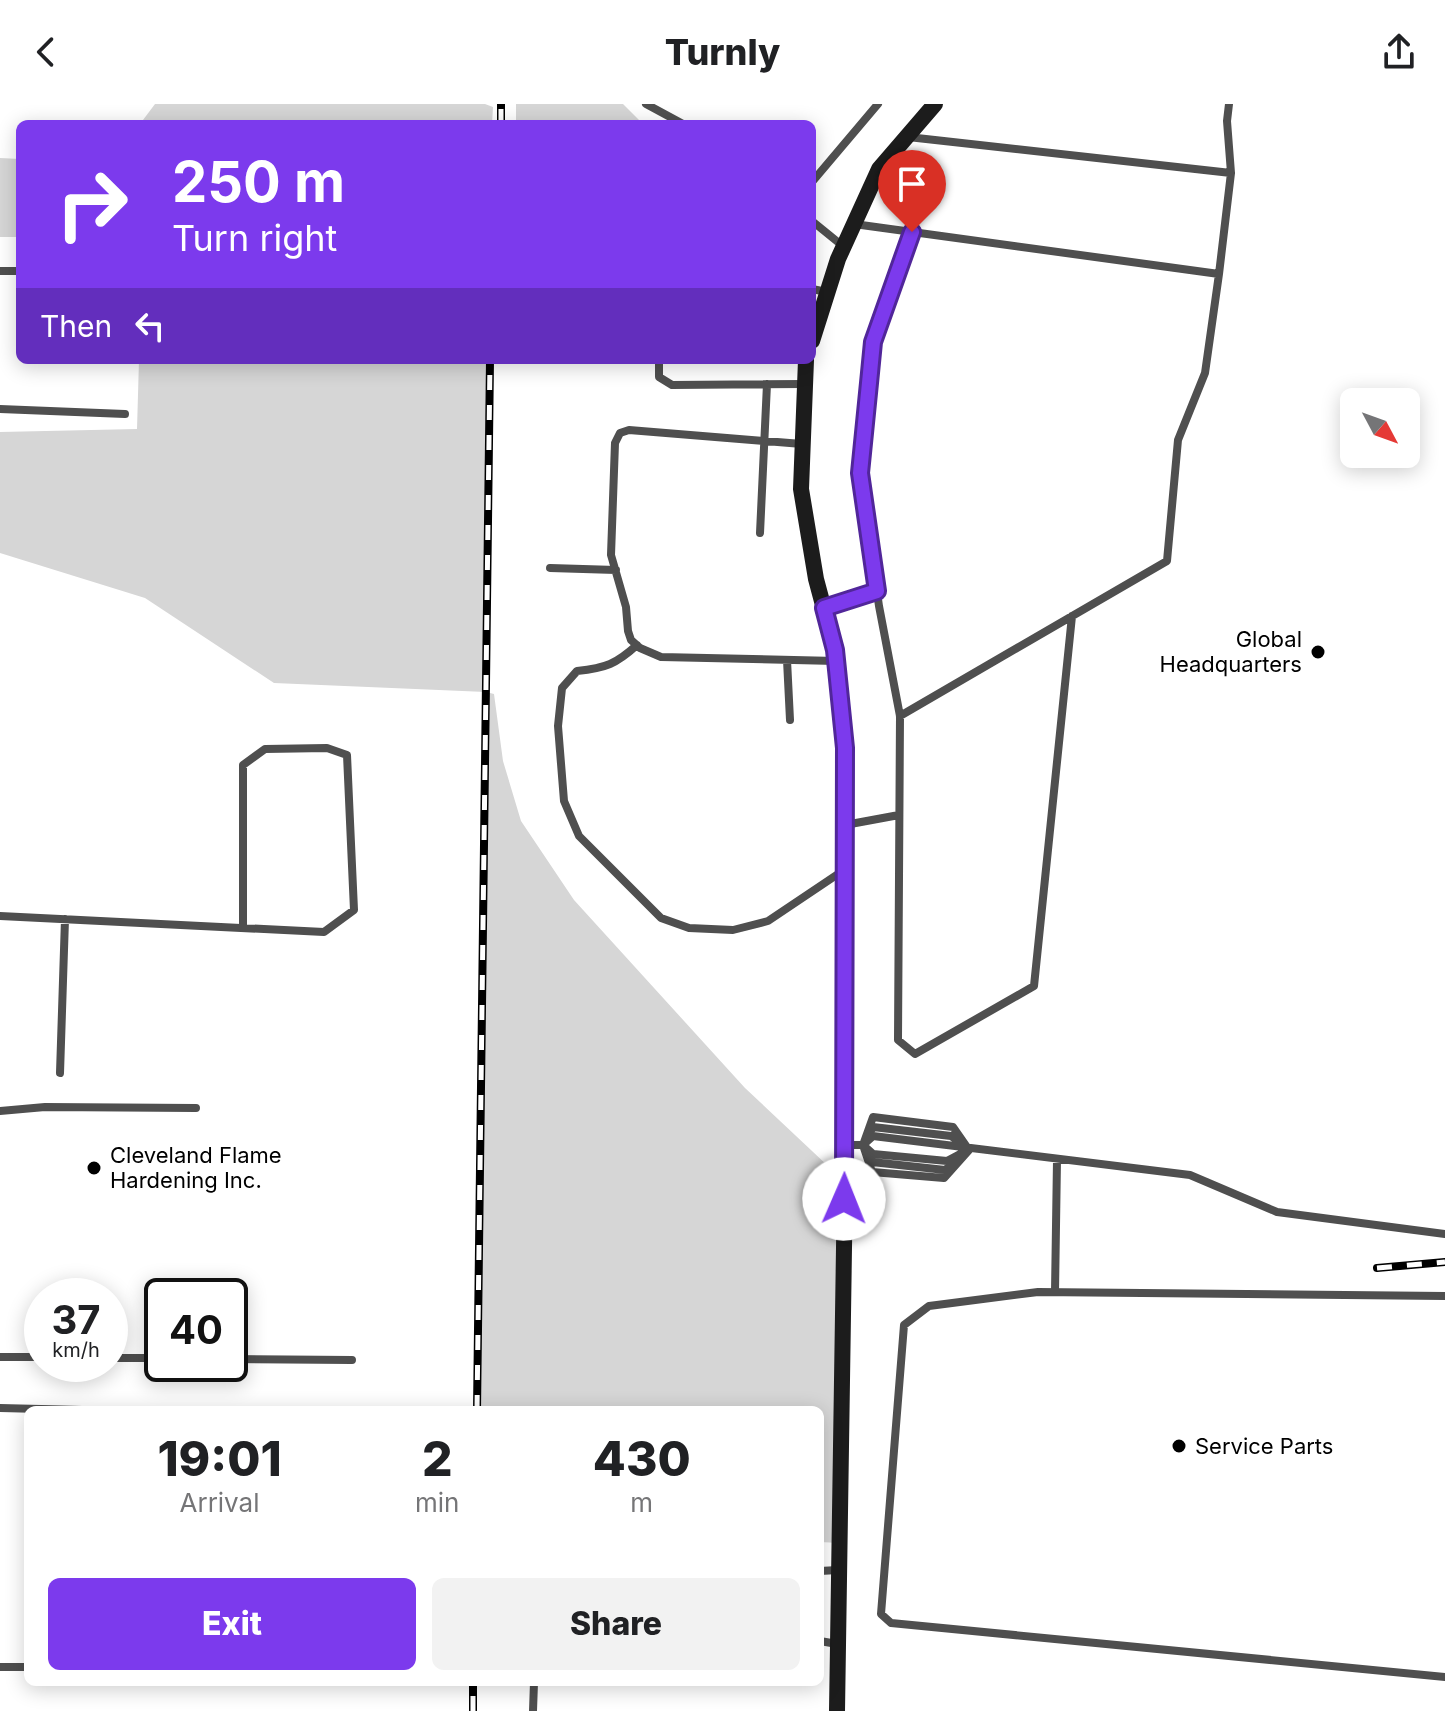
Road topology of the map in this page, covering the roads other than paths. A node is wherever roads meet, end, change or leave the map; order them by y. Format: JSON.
{"nodes":[{"id":1,"x":646,"y":104,"type":"edge"},
{"id":2,"x":878,"y":104,"type":"edge"},
{"id":3,"x":935,"y":104,"type":"edge"},
{"id":4,"x":1229,"y":104,"type":"edge"},
{"id":5,"x":676,"y":120,"type":"edge"},
{"id":6,"x":907,"y":137,"type":"junction"},
{"id":7,"x":1231,"y":173,"type":"junction"},
{"id":8,"x":816,"y":177,"type":"edge"},
{"id":9,"x":816,"y":224,"type":"edge"},
{"id":10,"x":854,"y":224,"type":"junction"},
{"id":11,"x":912,"y":232,"type":"junction"},
{"id":12,"x":844,"y":247,"type":"junction"},
{"id":13,"x":1219,"y":274,"type":"junction"},
{"id":14,"x":820,"y":290,"type":"edge"},
{"id":15,"x":816,"y":315,"type":"edge"},
{"id":16,"x":659,"y":364,"type":"edge"},
{"id":17,"x":806,"y":364,"type":"edge"},
{"id":18,"x":767,"y":384,"type":"junction"},
{"id":19,"x":805,"y":384,"type":"junction"},
{"id":20,"x":0,"y":409,"type":"edge"},
{"id":21,"x":125,"y":414,"type":"dead end"},
{"id":22,"x":763,"y":440,"type":"junction"},
{"id":23,"x":802,"y":444,"type":"junction"},
{"id":24,"x":760,"y":533,"type":"dead end"},
{"id":25,"x":550,"y":568,"type":"dead end"},
{"id":26,"x":616,"y":570,"type":"junction"},
{"id":27,"x":877,"y":591,"type":"junction"},
{"id":28,"x":824,"y":608,"type":"junction"},
{"id":29,"x":1072,"y":616,"type":"junction"},
{"id":30,"x":637,"y":645,"type":"junction"},
{"id":31,"x":787,"y":660,"type":"junction"},
{"id":32,"x":836,"y":661,"type":"junction"},
{"id":33,"x":900,"y":716,"type":"junction"},
{"id":34,"x":790,"y":720,"type":"dead end"},
{"id":35,"x":899,"y":815,"type":"junction"},
{"id":36,"x":845,"y":825,"type":"junction"},
{"id":37,"x":845,"y":869,"type":"junction"},
{"id":38,"x":0,"y":916,"type":"edge"},
{"id":39,"x":65,"y":919,"type":"junction"},
{"id":40,"x":243,"y":928,"type":"junction"},
{"id":41,"x":60,"y":1073,"type":"dead end"},
{"id":42,"x":196,"y":1108,"type":"dead end"},
{"id":43,"x":0,"y":1111,"type":"edge"},
{"id":44,"x":845,"y":1145,"type":"junction"},
{"id":45,"x":863,"y":1145,"type":"junction"},
{"id":46,"x":969,"y":1150,"type":"junction"},
{"id":47,"x":1057,"y":1160,"type":"junction"},
{"id":48,"x":1445,"y":1234,"type":"edge"},
{"id":49,"x":1055,"y":1292,"type":"junction"},
{"id":50,"x":1445,"y":1296,"type":"edge"},
{"id":51,"x":0,"y":1357,"type":"edge"},
{"id":52,"x":24,"y":1357,"type":"edge"},
{"id":53,"x":248,"y":1359,"type":"edge"},
{"id":54,"x":352,"y":1360,"type":"dead end"},
{"id":55,"x":0,"y":1408,"type":"edge"},
{"id":56,"x":24,"y":1409,"type":"edge"},
{"id":57,"x":838,"y":1570,"type":"junction"},
{"id":58,"x":824,"y":1571,"type":"edge"},
{"id":59,"x":829,"y":1642,"type":"edge"},
{"id":60,"x":0,"y":1667,"type":"edge"},
{"id":61,"x":24,"y":1667,"type":"edge"},
{"id":62,"x":1445,"y":1677,"type":"edge"},
{"id":63,"x":534,"y":1686,"type":"edge"},
{"id":64,"x":533,"y":1711,"type":"edge"},
{"id":65,"x":837,"y":1711,"type":"edge"}],
"edges":[{"from":1,"to":5,"type":"lane"},
{"from":2,"to":8,"type":"lane"},
{"from":3,"to":6,"type":"street"},
{"from":4,"to":7,"type":"lane"},
{"from":6,"to":7,"type":"lane"},
{"from":6,"to":10,"type":"street"},
{"from":7,"to":13,"type":"lane"},
{"from":9,"to":12,"type":"lane"},
{"from":10,"to":11,"type":"lane"},
{"from":10,"to":12,"type":"street"},
{"from":11,"to":13,"type":"lane"},
{"from":11,"to":27,"type":"lane"},
{"from":12,"to":14,"type":"street"},
{"from":13,"to":29,"type":"lane"},
{"from":14,"to":15,"type":"street"},
{"from":16,"to":18,"type":"lane"},
{"from":17,"to":19,"type":"street"},
{"from":18,"to":19,"type":"lane"},
{"from":18,"to":22,"type":"lane"},
{"from":19,"to":23,"type":"street"},
{"from":20,"to":21,"type":"lane"},
{"from":22,"to":23,"type":"lane"},
{"from":22,"to":24,"type":"lane"},
{"from":22,"to":26,"type":"lane"},
{"from":23,"to":28,"type":"street"},
{"from":25,"to":26,"type":"lane"},
{"from":26,"to":30,"type":"lane"},
{"from":27,"to":28,"type":"lane"},
{"from":27,"to":33,"type":"lane"},
{"from":28,"to":32,"type":"street"},
{"from":29,"to":33,"type":"lane"},
{"from":29,"to":35,"type":"lane"},
{"from":30,"to":31,"type":"lane"},
{"from":30,"to":37,"type":"lane"},
{"from":31,"to":32,"type":"lane"},
{"from":31,"to":34,"type":"lane"},
{"from":32,"to":36,"type":"street"},
{"from":33,"to":35,"type":"lane"},
{"from":35,"to":36,"type":"lane"},
{"from":36,"to":37,"type":"street"},
{"from":37,"to":44,"type":"street"},
{"from":38,"to":39,"type":"lane"},
{"from":39,"to":40,"type":"lane"},
{"from":39,"to":41,"type":"lane"},
{"from":40,"to":40,"type":"lane"},
{"from":42,"to":43,"type":"lane"},
{"from":44,"to":45,"type":"lane"},
{"from":44,"to":57,"type":"street"},
{"from":45,"to":46,"type":"lane"},
{"from":45,"to":46,"type":"lane"},
{"from":45,"to":46,"type":"lane"},
{"from":45,"to":46,"type":"lane"},
{"from":46,"to":47,"type":"lane"},
{"from":47,"to":48,"type":"lane"},
{"from":47,"to":49,"type":"lane"},
{"from":49,"to":50,"type":"lane"},
{"from":49,"to":62,"type":"lane"},
{"from":51,"to":52,"type":"lane"},
{"from":53,"to":54,"type":"lane"},
{"from":55,"to":56,"type":"lane"},
{"from":57,"to":58,"type":"lane"},
{"from":57,"to":59,"type":"street"},
{"from":59,"to":65,"type":"street"},
{"from":60,"to":61,"type":"lane"},
{"from":63,"to":64,"type":"lane"}]}
